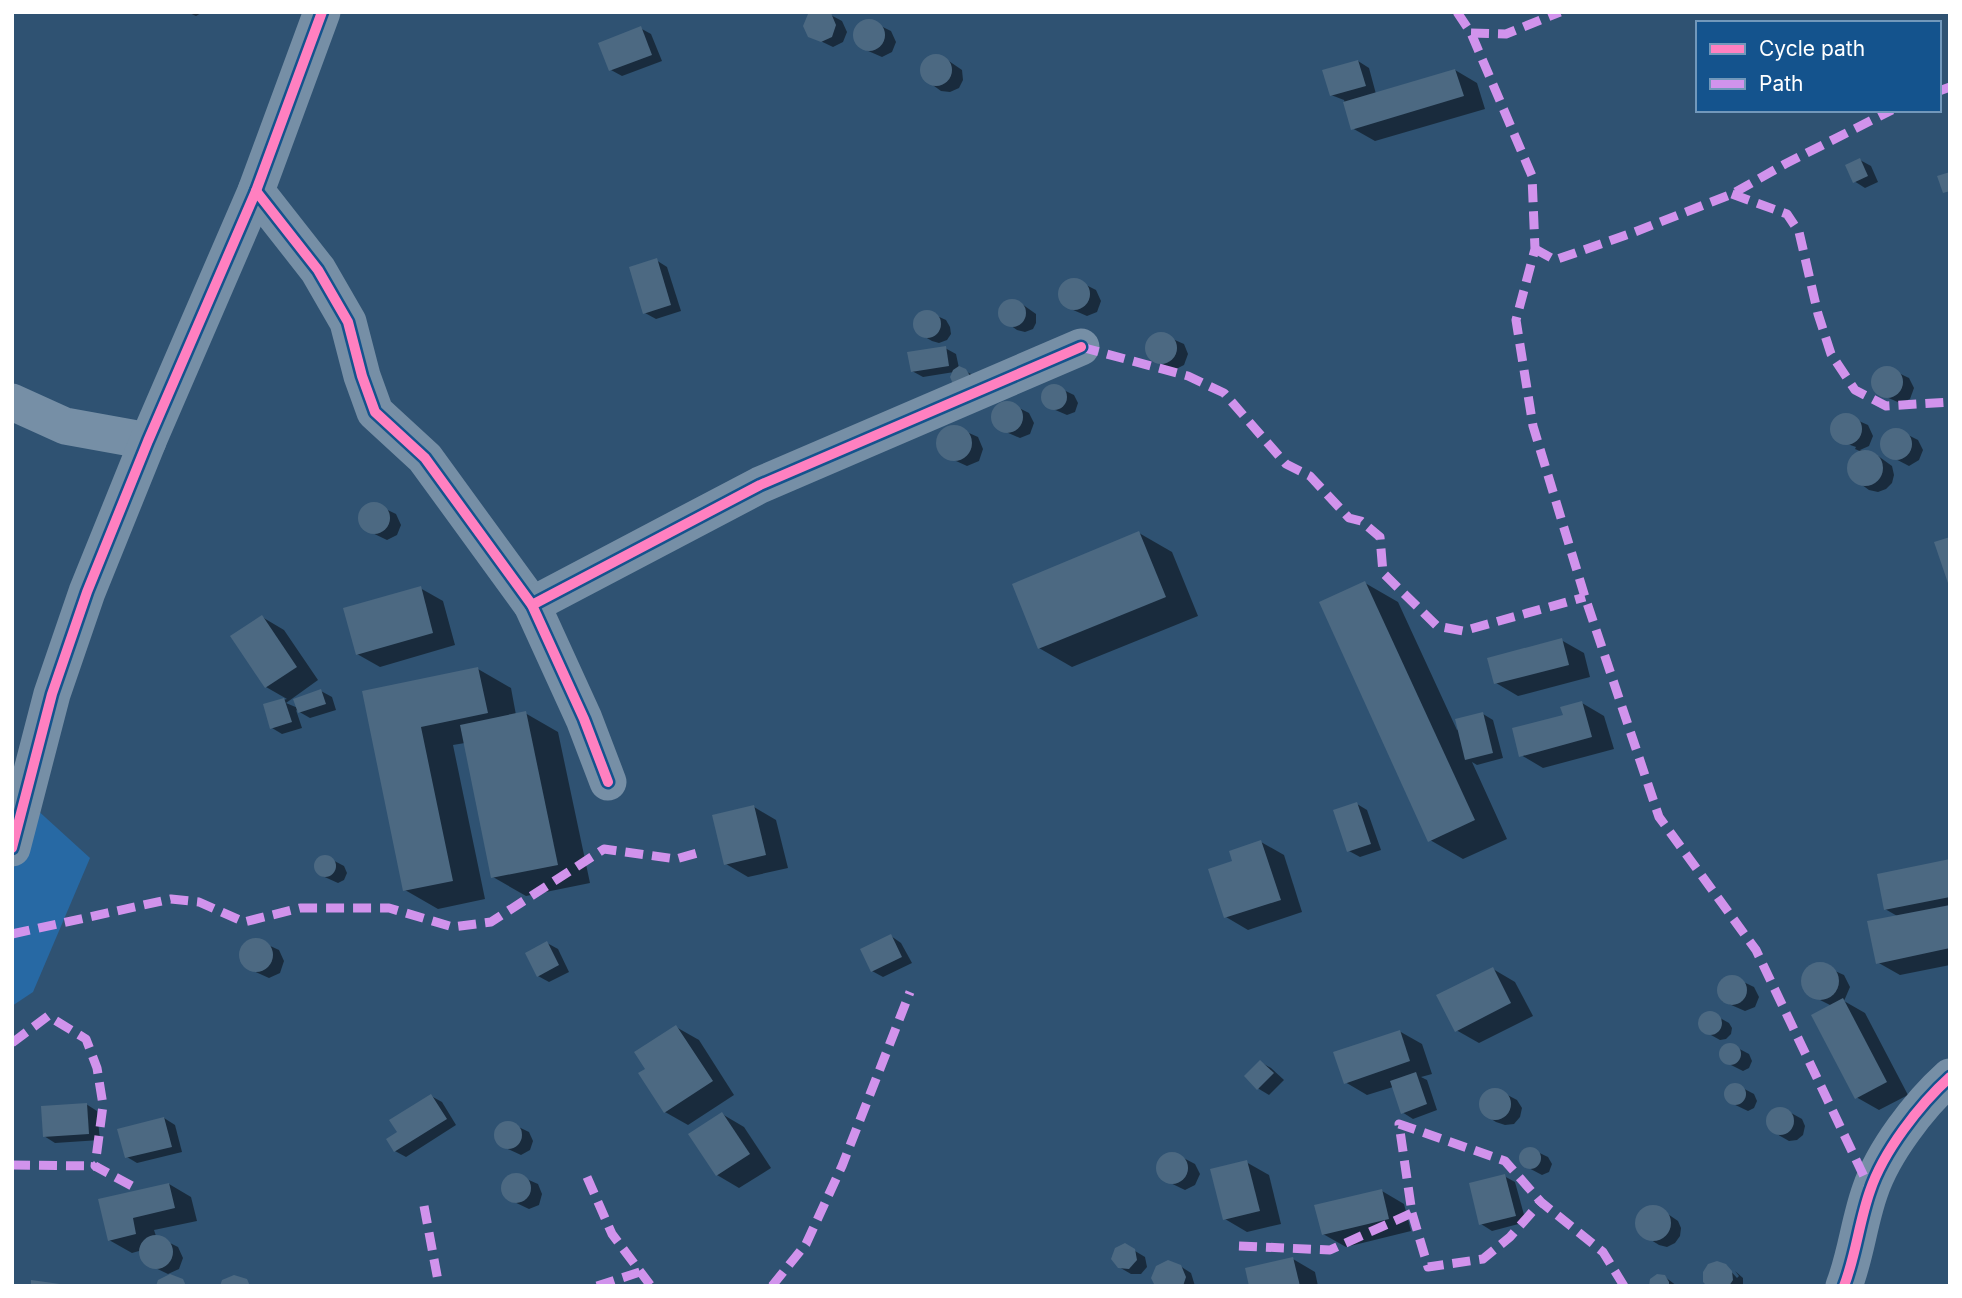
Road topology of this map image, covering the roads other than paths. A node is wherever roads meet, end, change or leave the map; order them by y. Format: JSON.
{"nodes":[{"id":1,"x":322,"y":12,"type":"edge"},
{"id":2,"x":256,"y":191,"type":"junction"},
{"id":3,"x":1081,"y":347,"type":"dead end"},
{"id":4,"x":12,"y":402,"type":"edge"},
{"id":5,"x":148,"y":441,"type":"junction"},
{"id":6,"x":531,"y":605,"type":"junction"},
{"id":7,"x":608,"y":782,"type":"dead end"},
{"id":8,"x":12,"y":848,"type":"edge"},
{"id":9,"x":1950,"y":1077,"type":"edge"},
{"id":10,"x":1844,"y":1286,"type":"edge"}],
"edges":[{"from":1,"to":2,"type":"street"},
{"from":2,"to":5,"type":"street"},
{"from":2,"to":6,"type":"street"},
{"from":3,"to":6,"type":"street"},
{"from":4,"to":5,"type":"street"},
{"from":5,"to":8,"type":"street"},
{"from":6,"to":7,"type":"street"},
{"from":9,"to":10,"type":"street"}]}
